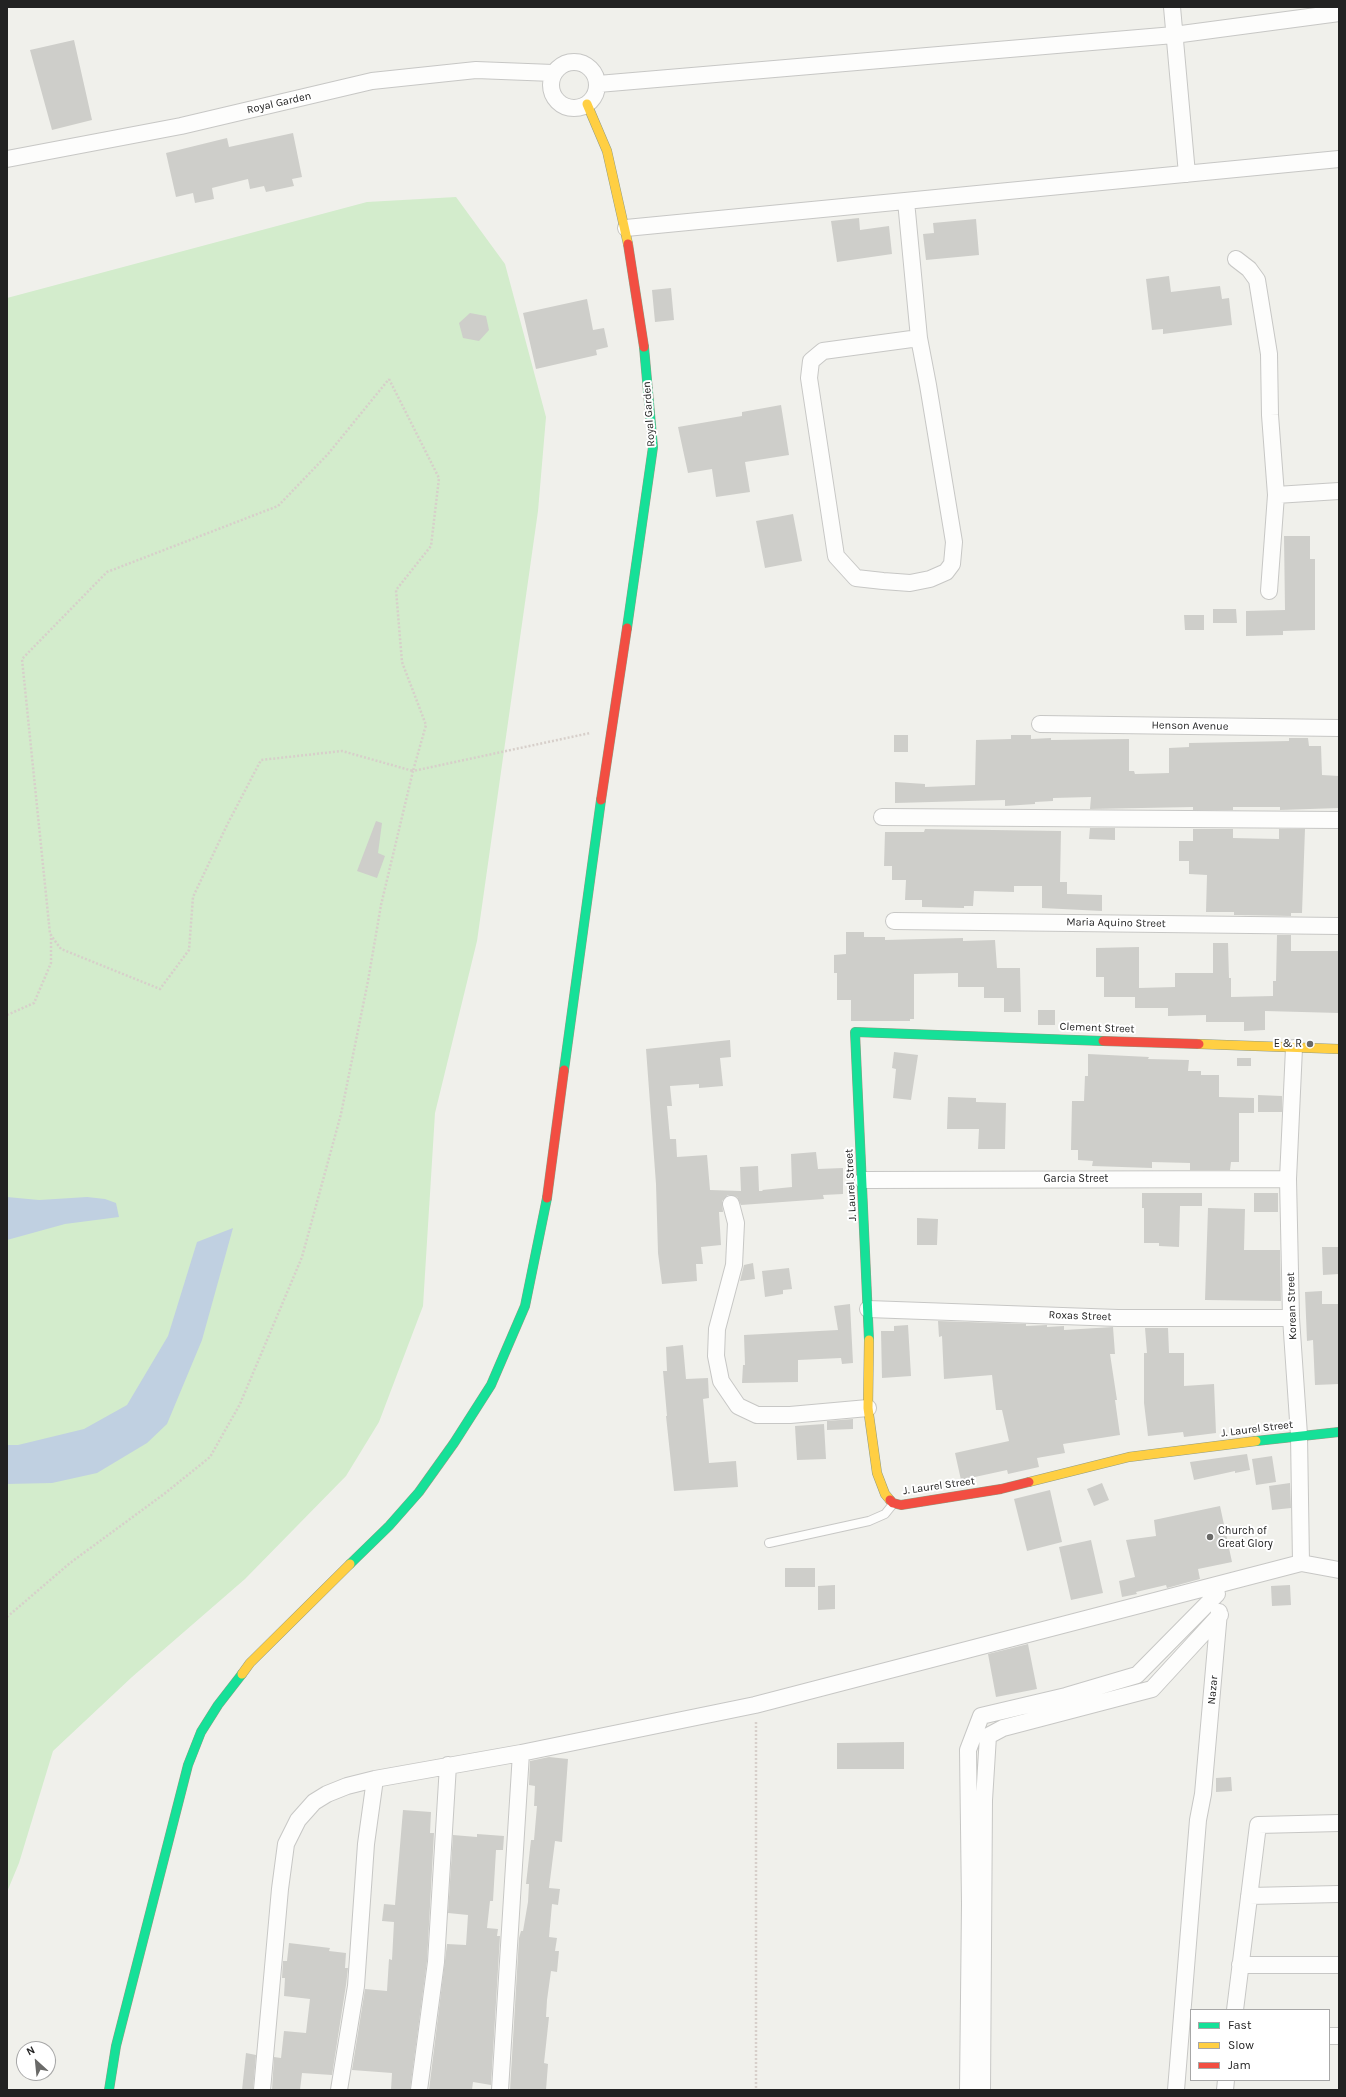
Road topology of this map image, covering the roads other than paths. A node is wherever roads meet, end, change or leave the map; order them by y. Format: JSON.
{"nodes":[{"id":1,"x":1172,"y":7,"type":"edge"},
{"id":2,"x":1318,"y":11,"type":"edge"},
{"id":3,"x":1339,"y":13,"type":"edge"},
{"id":4,"x":1174,"y":35,"type":"junction"},
{"id":5,"x":553,"y":73,"type":"junction"},
{"id":6,"x":598,"y":84,"type":"junction"},
{"id":7,"x":587,"y":104,"type":"junction"},
{"id":8,"x":7,"y":159,"type":"edge"},
{"id":9,"x":1339,"y":159,"type":"edge"},
{"id":10,"x":1187,"y":174,"type":"junction"},
{"id":11,"x":906,"y":201,"type":"junction"},
{"id":12,"x":626,"y":228,"type":"junction"},
{"id":13,"x":1236,"y":259,"type":"dead end"},
{"id":14,"x":918,"y":338,"type":"junction"},
{"id":15,"x":1339,"y":491,"type":"edge"},
{"id":16,"x":1276,"y":495,"type":"junction"},
{"id":17,"x":1269,"y":591,"type":"dead end"},
{"id":18,"x":1040,"y":724,"type":"dead end"},
{"id":19,"x":1339,"y":728,"type":"edge"},
{"id":20,"x":882,"y":817,"type":"dead end"},
{"id":21,"x":1339,"y":820,"type":"edge"},
{"id":22,"x":894,"y":921,"type":"dead end"},
{"id":23,"x":1339,"y":926,"type":"edge"},
{"id":24,"x":855,"y":1032,"type":"joint"},
{"id":25,"x":1294,"y":1048,"type":"junction"},
{"id":26,"x":1339,"y":1049,"type":"edge"},
{"id":27,"x":1288,"y":1179,"type":"junction"},
{"id":28,"x":863,"y":1180,"type":"junction"},
{"id":29,"x":730,"y":1204,"type":"dead end"},
{"id":30,"x":868,"y":1309,"type":"junction"},
{"id":31,"x":1292,"y":1318,"type":"junction"},
{"id":32,"x":868,"y":1408,"type":"junction"},
{"id":33,"x":1339,"y":1432,"type":"edge"},
{"id":34,"x":1299,"y":1435,"type":"junction"},
{"id":35,"x":894,"y":1503,"type":"junction"},
{"id":36,"x":768,"y":1542,"type":"dead end"},
{"id":37,"x":1301,"y":1563,"type":"junction"},
{"id":38,"x":1339,"y":1570,"type":"edge"},
{"id":39,"x":1216,"y":1590,"type":"junction"},
{"id":40,"x":1220,"y":1615,"type":"junction"},
{"id":41,"x":1068,"y":1703,"type":"junction"},
{"id":42,"x":521,"y":1753,"type":"junction"},
{"id":43,"x":448,"y":1764,"type":"junction"},
{"id":44,"x":375,"y":1779,"type":"junction"},
{"id":45,"x":984,"y":1792,"type":"junction"},
{"id":46,"x":968,"y":1793,"type":"junction"},
{"id":47,"x":1339,"y":1823,"type":"edge"},
{"id":48,"x":977,"y":1885,"type":"junction"},
{"id":49,"x":1339,"y":1894,"type":"edge"},
{"id":50,"x":1249,"y":1896,"type":"junction"},
{"id":51,"x":1339,"y":1964,"type":"edge"},
{"id":52,"x":1240,"y":1965,"type":"junction"},
{"id":53,"x":1235,"y":2009,"type":"edge"},
{"id":54,"x":975,"y":2088,"type":"edge"},
{"id":55,"x":110,"y":2090,"type":"edge"},
{"id":56,"x":262,"y":2090,"type":"edge"},
{"id":57,"x":339,"y":2090,"type":"edge"},
{"id":58,"x":419,"y":2090,"type":"edge"},
{"id":59,"x":500,"y":2090,"type":"edge"},
{"id":60,"x":1176,"y":2090,"type":"edge"}],
"edges":[{"from":1,"to":4,"type":"street"},
{"from":2,"to":3,"type":"street"},
{"from":2,"to":4,"type":"street"},
{"from":4,"to":6,"type":"street"},
{"from":4,"to":10,"type":"street"},
{"from":5,"to":6,"type":"street"},
{"from":5,"to":7,"type":"street"},
{"from":5,"to":8,"type":"street","name":"Royal Garden"},
{"from":6,"to":7,"type":"street"},
{"from":7,"to":12,"type":"street","name":"Royal Garden"},
{"from":9,"to":10,"type":"street"},
{"from":10,"to":11,"type":"street"},
{"from":11,"to":12,"type":"street"},
{"from":11,"to":14,"type":"street"},
{"from":12,"to":55,"type":"street","name":"Royal Garden"},
{"from":13,"to":16,"type":"street"},
{"from":14,"to":14,"type":"street"},
{"from":15,"to":16,"type":"street"},
{"from":16,"to":17,"type":"street"},
{"from":18,"to":19,"type":"street","name":"Henson Avenue"},
{"from":20,"to":21,"type":"street"},
{"from":22,"to":23,"type":"street","name":"Maria Aquino Street"},
{"from":24,"to":25,"type":"street","name":"Clement Street"},
{"from":24,"to":28,"type":"street","name":"J. Laurel Street"},
{"from":25,"to":26,"type":"street","name":"Clement Street"},
{"from":25,"to":27,"type":"street","name":"Korean Street"},
{"from":27,"to":28,"type":"street","name":"Garcia Street"},
{"from":27,"to":31,"type":"street","name":"Korean Street"},
{"from":28,"to":30,"type":"street","name":"J. Laurel Street"},
{"from":29,"to":32,"type":"street"},
{"from":30,"to":31,"type":"street","name":"Roxas Street"},
{"from":30,"to":32,"type":"street","name":"J. Laurel Street"},
{"from":31,"to":34,"type":"street","name":"Korean Street"},
{"from":32,"to":35,"type":"street","name":"J. Laurel Street"},
{"from":33,"to":34,"type":"street","name":"J. Laurel Street"},
{"from":34,"to":35,"type":"street","name":"J. Laurel Street"},
{"from":34,"to":37,"type":"street","name":"Korean Street"},
{"from":35,"to":36,"type":"lane"},
{"from":37,"to":38,"type":"street"},
{"from":37,"to":39,"type":"street"},
{"from":39,"to":40,"type":"street","name":"Nazar"},
{"from":39,"to":41,"type":"street"},
{"from":39,"to":42,"type":"street"},
{"from":40,"to":41,"type":"street"},
{"from":40,"to":60,"type":"street","name":"Nazar"},
{"from":41,"to":45,"type":"street"},
{"from":41,"to":46,"type":"street"},
{"from":42,"to":43,"type":"street"},
{"from":42,"to":59,"type":"street"},
{"from":43,"to":44,"type":"street"},
{"from":43,"to":58,"type":"street"},
{"from":44,"to":56,"type":"street"},
{"from":44,"to":57,"type":"street"},
{"from":45,"to":46,"type":"street"},
{"from":45,"to":48,"type":"street"},
{"from":46,"to":48,"type":"street"},
{"from":47,"to":50,"type":"street"},
{"from":48,"to":54,"type":"street"},
{"from":49,"to":50,"type":"street"},
{"from":50,"to":52,"type":"street"},
{"from":51,"to":52,"type":"street"},
{"from":52,"to":53,"type":"street"}]}
